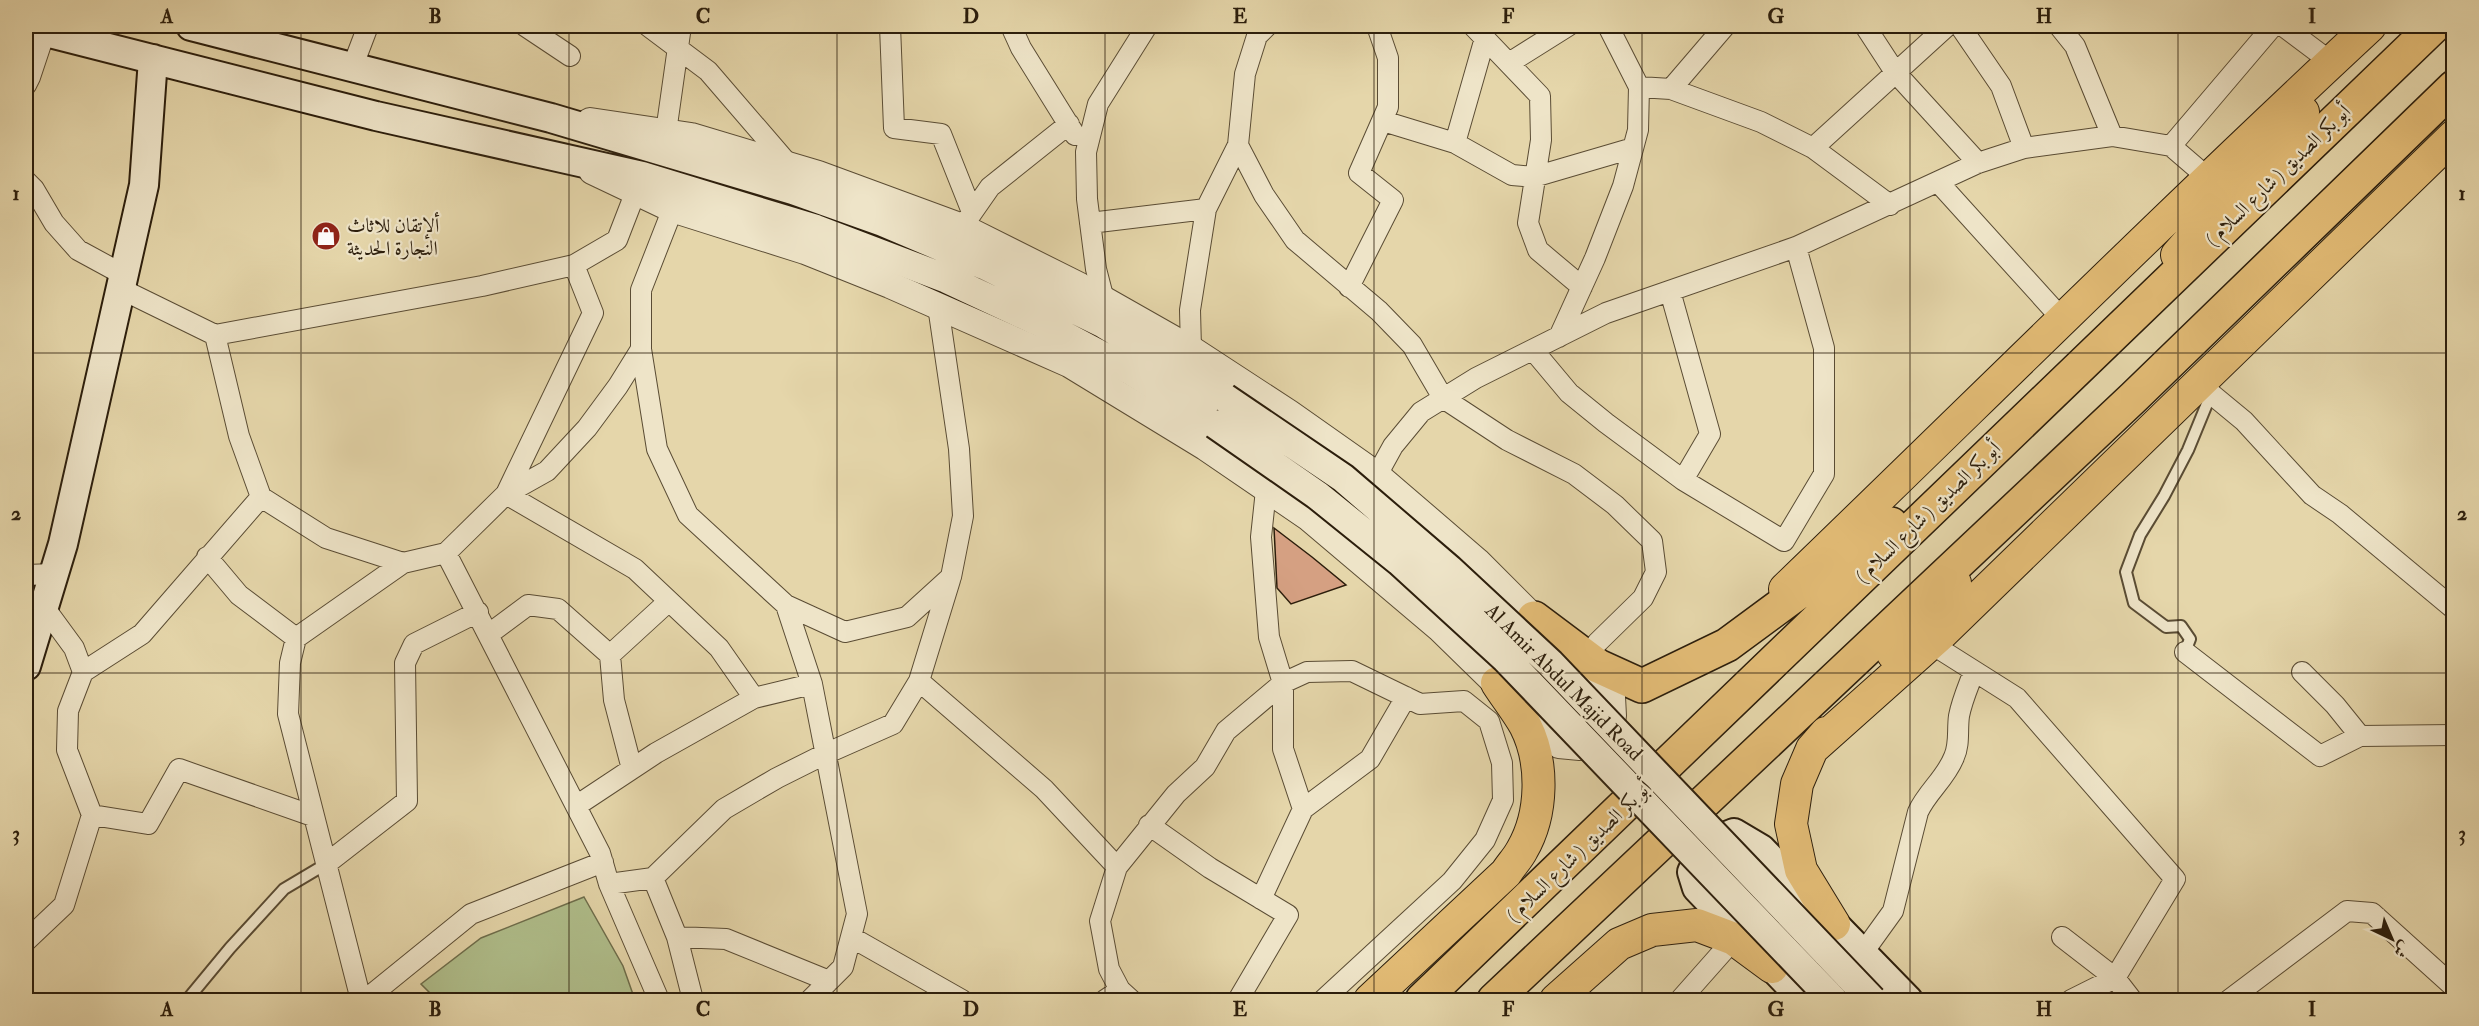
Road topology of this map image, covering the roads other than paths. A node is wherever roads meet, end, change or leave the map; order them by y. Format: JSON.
{"nodes":[{"id":1,"x":191,"y":26,"type":"edge"},
{"id":2,"x":368,"y":26,"type":"edge"},
{"id":3,"x":525,"y":26,"type":"edge"},
{"id":4,"x":648,"y":26,"type":"edge"},
{"id":5,"x":681,"y":26,"type":"edge"},
{"id":6,"x":890,"y":26,"type":"edge"},
{"id":7,"x":1011,"y":26,"type":"edge"},
{"id":8,"x":1147,"y":26,"type":"edge"},
{"id":9,"x":1267,"y":26,"type":"edge"},
{"id":10,"x":1377,"y":26,"type":"edge"},
{"id":11,"x":1568,"y":26,"type":"edge"},
{"id":12,"x":1608,"y":26,"type":"edge"},
{"id":13,"x":1725,"y":26,"type":"edge"},
{"id":14,"x":1865,"y":26,"type":"edge"},
{"id":15,"x":1947,"y":26,"type":"edge"},
{"id":16,"x":1960,"y":26,"type":"edge"},
{"id":17,"x":2059,"y":26,"type":"edge"},
{"id":18,"x":2273,"y":26,"type":"edge"},
{"id":19,"x":2283,"y":26,"type":"edge"},
{"id":20,"x":2370,"y":26,"type":"edge"},
{"id":21,"x":2378,"y":26,"type":"edge"},
{"id":22,"x":2434,"y":26,"type":"edge"},
{"id":23,"x":35,"y":29,"type":"edge"},
{"id":24,"x":231,"y":30,"type":"edge"},
{"id":25,"x":1479,"y":32,"type":"edge"},
{"id":26,"x":677,"y":49,"type":"junction"},
{"id":27,"x":570,"y":56,"type":"dead end"},
{"id":28,"x":153,"y":59,"type":"junction"},
{"id":29,"x":2331,"y":62,"type":"junction"},
{"id":30,"x":1509,"y":63,"type":"junction"},
{"id":31,"x":352,"y":68,"type":"junction"},
{"id":32,"x":1895,"y":72,"type":"junction"},
{"id":33,"x":26,"y":85,"type":"edge"},
{"id":34,"x":1639,"y":87,"type":"junction"},
{"id":35,"x":2454,"y":87,"type":"edge"},
{"id":36,"x":1671,"y":89,"type":"junction"},
{"id":37,"x":551,"y":118,"type":"junction"},
{"id":38,"x":1383,"y":121,"type":"junction"},
{"id":39,"x":1069,"y":124,"type":"junction"},
{"id":40,"x":2454,"y":130,"type":"edge"},
{"id":41,"x":666,"y":132,"type":"junction"},
{"id":42,"x":2112,"y":136,"type":"junction"},
{"id":43,"x":2454,"y":136,"type":"edge"},
{"id":44,"x":1455,"y":143,"type":"junction"},
{"id":45,"x":1238,"y":145,"type":"junction"},
{"id":46,"x":2171,"y":146,"type":"junction"},
{"id":47,"x":1633,"y":148,"type":"junction"},
{"id":48,"x":1813,"y":148,"type":"junction"},
{"id":49,"x":2024,"y":148,"type":"junction"},
{"id":50,"x":1086,"y":152,"type":"junction"},
{"id":51,"x":1978,"y":163,"type":"junction"},
{"id":52,"x":789,"y":165,"type":"junction"},
{"id":53,"x":1534,"y":177,"type":"junction"},
{"id":54,"x":2207,"y":177,"type":"junction"},
{"id":55,"x":26,"y":181,"type":"edge"},
{"id":56,"x":1939,"y":183,"type":"junction"},
{"id":57,"x":639,"y":184,"type":"junction"},
{"id":58,"x":677,"y":198,"type":"junction"},
{"id":59,"x":1890,"y":205,"type":"junction"},
{"id":60,"x":1206,"y":209,"type":"junction"},
{"id":61,"x":967,"y":220,"type":"junction"},
{"id":62,"x":1090,"y":223,"type":"junction"},
{"id":63,"x":1796,"y":247,"type":"junction"},
{"id":64,"x":574,"y":265,"type":"junction"},
{"id":65,"x":122,"y":282,"type":"junction"},
{"id":66,"x":1349,"y":287,"type":"junction"},
{"id":67,"x":1582,"y":287,"type":"junction"},
{"id":68,"x":1670,"y":291,"type":"junction"},
{"id":69,"x":1104,"y":300,"type":"junction"},
{"id":70,"x":938,"y":306,"type":"junction"},
{"id":71,"x":2063,"y":320,"type":"junction"},
{"id":72,"x":215,"y":335,"type":"junction"},
{"id":73,"x":1559,"y":337,"type":"junction"},
{"id":74,"x":641,"y":349,"type":"junction"},
{"id":75,"x":1191,"y":349,"type":"junction"},
{"id":76,"x":1533,"y":350,"type":"junction"},
{"id":77,"x":2088,"y":357,"type":"junction"},
{"id":78,"x":2205,"y":388,"type":"junction"},
{"id":79,"x":2134,"y":397,"type":"junction"},
{"id":80,"x":1443,"y":398,"type":"junction"},
{"id":81,"x":1990,"y":452,"type":"junction"},
{"id":82,"x":1377,"y":475,"type":"junction"},
{"id":83,"x":1683,"y":480,"type":"junction"},
{"id":84,"x":1266,"y":490,"type":"junction"},
{"id":85,"x":506,"y":494,"type":"junction"},
{"id":86,"x":2030,"y":495,"type":"junction"},
{"id":87,"x":261,"y":497,"type":"junction"},
{"id":88,"x":446,"y":554,"type":"junction"},
{"id":89,"x":207,"y":557,"type":"junction"},
{"id":90,"x":403,"y":563,"type":"junction"},
{"id":91,"x":54,"y":574,"type":"junction"},
{"id":92,"x":26,"y":575,"type":"edge"},
{"id":93,"x":951,"y":577,"type":"junction"},
{"id":94,"x":669,"y":601,"type":"junction"},
{"id":95,"x":786,"y":605,"type":"junction"},
{"id":96,"x":44,"y":607,"type":"junction"},
{"id":97,"x":2454,"y":609,"type":"edge"},
{"id":98,"x":478,"y":612,"type":"junction"},
{"id":99,"x":1534,"y":618,"type":"junction"},
{"id":100,"x":489,"y":634,"type":"junction"},
{"id":101,"x":296,"y":638,"type":"junction"},
{"id":102,"x":1597,"y":643,"type":"dead end"},
{"id":103,"x":1930,"y":643,"type":"junction"},
{"id":104,"x":1727,"y":645,"type":"junction"},
{"id":105,"x":2185,"y":652,"type":"joint"},
{"id":106,"x":610,"y":656,"type":"junction"},
{"id":107,"x":26,"y":666,"type":"edge"},
{"id":108,"x":1974,"y":671,"type":"junction"},
{"id":109,"x":83,"y":672,"type":"junction"},
{"id":110,"x":2302,"y":672,"type":"dead end"},
{"id":111,"x":919,"y":681,"type":"junction"},
{"id":112,"x":1283,"y":683,"type":"junction"},
{"id":113,"x":1497,"y":683,"type":"junction"},
{"id":114,"x":812,"y":684,"type":"junction"},
{"id":115,"x":1406,"y":697,"type":"junction"},
{"id":116,"x":754,"y":698,"type":"junction"},
{"id":117,"x":2454,"y":735,"type":"edge"},
{"id":118,"x":2360,"y":736,"type":"junction"},
{"id":119,"x":1812,"y":749,"type":"junction"},
{"id":120,"x":825,"y":754,"type":"junction"},
{"id":121,"x":632,"y":769,"type":"junction"},
{"id":122,"x":576,"y":806,"type":"junction"},
{"id":123,"x":1302,"y":809,"type":"junction"},
{"id":124,"x":92,"y":815,"type":"junction"},
{"id":125,"x":313,"y":816,"type":"junction"},
{"id":126,"x":1149,"y":825,"type":"junction"},
{"id":127,"x":603,"y":862,"type":"junction"},
{"id":128,"x":326,"y":864,"type":"junction"},
{"id":129,"x":1117,"y":867,"type":"junction"},
{"id":130,"x":653,"y":878,"type":"junction"},
{"id":131,"x":609,"y":884,"type":"junction"},
{"id":132,"x":1262,"y":899,"type":"junction"},
{"id":133,"x":1834,"y":924,"type":"junction"},
{"id":134,"x":678,"y":937,"type":"junction"},
{"id":135,"x":851,"y":937,"type":"junction"},
{"id":136,"x":2062,"y":937,"type":"dead end"},
{"id":137,"x":1734,"y":939,"type":"junction"},
{"id":138,"x":26,"y":941,"type":"edge"},
{"id":139,"x":1862,"y":954,"type":"junction"},
{"id":140,"x":1772,"y":967,"type":"junction"},
{"id":141,"x":2115,"y":978,"type":"junction"},
{"id":142,"x":829,"y":981,"type":"junction"},
{"id":143,"x":2454,"y":987,"type":"edge"},
{"id":144,"x":1119,"y":997,"type":"edge"},
{"id":145,"x":187,"y":1000,"type":"edge"},
{"id":146,"x":363,"y":1000,"type":"edge"},
{"id":147,"x":659,"y":1000,"type":"edge"},
{"id":148,"x":693,"y":1000,"type":"edge"},
{"id":149,"x":810,"y":1000,"type":"edge"},
{"id":150,"x":962,"y":1000,"type":"edge"},
{"id":151,"x":1238,"y":1000,"type":"edge"},
{"id":152,"x":1323,"y":1000,"type":"edge"},
{"id":153,"x":1370,"y":1000,"type":"edge"},
{"id":154,"x":1422,"y":1000,"type":"edge"},
{"id":155,"x":1494,"y":1000,"type":"edge"},
{"id":156,"x":1556,"y":1000,"type":"edge"},
{"id":157,"x":1680,"y":1000,"type":"edge"},
{"id":158,"x":1804,"y":1000,"type":"edge"},
{"id":159,"x":1833,"y":1000,"type":"edge"},
{"id":160,"x":1872,"y":1000,"type":"edge"},
{"id":161,"x":1908,"y":1000,"type":"edge"},
{"id":162,"x":2071,"y":1000,"type":"edge"},
{"id":163,"x":2132,"y":1000,"type":"edge"},
{"id":164,"x":2229,"y":1000,"type":"edge"}],
"edges":[{"from":1,"to":24,"type":"main road","name":"Al Amir Abdul Majid Road"},
{"from":2,"to":31,"type":"street"},
{"from":3,"to":27,"type":"street"},
{"from":4,"to":26,"type":"street"},
{"from":5,"to":26,"type":"street"},
{"from":6,"to":61,"type":"street"},
{"from":7,"to":39,"type":"street"},
{"from":8,"to":50,"type":"street"},
{"from":9,"to":45,"type":"street"},
{"from":10,"to":38,"type":"street"},
{"from":11,"to":30,"type":"street"},
{"from":12,"to":34,"type":"street"},
{"from":13,"to":36,"type":"street"},
{"from":14,"to":32,"type":"street"},
{"from":15,"to":32,"type":"street"},
{"from":16,"to":49,"type":"street"},
{"from":17,"to":42,"type":"street"},
{"from":18,"to":46,"type":"street"},
{"from":19,"to":29,"type":"street"},
{"from":20,"to":29,"type":"main road"},
{"from":21,"to":77,"type":"main road"},
{"from":22,"to":77,"type":"highway","name":"( شارع السلام ) أبو بكر الصديق"},
{"from":23,"to":28,"type":"main road","name":"Al Amir Abdul Majid Road"},
{"from":23,"to":33,"type":"street"},
{"from":24,"to":31,"type":"main road","name":"Al Amir Abdul Majid Road"},
{"from":25,"to":30,"type":"street"},
{"from":25,"to":44,"type":"street"},
{"from":26,"to":41,"type":"street"},
{"from":26,"to":52,"type":"street"},
{"from":28,"to":57,"type":"main road","name":"Al Amir Abdul Majid Road"},
{"from":28,"to":65,"type":"main road"},
{"from":29,"to":54,"type":"main road"},
{"from":30,"to":53,"type":"street"},
{"from":31,"to":37,"type":"main road","name":"Al Amir Abdul Majid Road"},
{"from":32,"to":48,"type":"street"},
{"from":32,"to":51,"type":"street"},
{"from":34,"to":36,"type":"street"},
{"from":34,"to":47,"type":"street"},
{"from":35,"to":79,"type":"highway"},
{"from":36,"to":48,"type":"street"},
{"from":37,"to":41,"type":"street"},
{"from":37,"to":160,"type":"main road","name":"Al Amir Abdul Majid Road","bridge":true},
{"from":38,"to":44,"type":"street"},
{"from":38,"to":66,"type":"street"},
{"from":39,"to":50,"type":"street"},
{"from":39,"to":61,"type":"street"},
{"from":40,"to":79,"type":"main road"},
{"from":41,"to":52,"type":"street"},
{"from":42,"to":46,"type":"street"},
{"from":42,"to":49,"type":"street"},
{"from":43,"to":78,"type":"main road"},
{"from":44,"to":53,"type":"street"},
{"from":45,"to":60,"type":"street"},
{"from":45,"to":66,"type":"street"},
{"from":46,"to":54,"type":"street"},
{"from":47,"to":53,"type":"street"},
{"from":47,"to":67,"type":"street"},
{"from":48,"to":59,"type":"street"},
{"from":49,"to":51,"type":"street"},
{"from":50,"to":62,"type":"street"},
{"from":51,"to":56,"type":"street"},
{"from":52,"to":61,"type":"street"},
{"from":53,"to":67,"type":"street"},
{"from":54,"to":71,"type":"main road"},
{"from":55,"to":65,"type":"street"},
{"from":56,"to":59,"type":"street"},
{"from":56,"to":71,"type":"street"},
{"from":57,"to":58,"type":"main road","name":"Al Amir Abdul Majid Road"},
{"from":57,"to":64,"type":"street"},
{"from":58,"to":70,"type":"street"},
{"from":58,"to":74,"type":"street"},
{"from":58,"to":159,"type":"main road","name":"Al Amir Abdul Majid Road","bridge":true},
{"from":59,"to":63,"type":"street"},
{"from":60,"to":62,"type":"street"},
{"from":60,"to":75,"type":"street"},
{"from":61,"to":69,"type":"street"},
{"from":62,"to":69,"type":"street"},
{"from":63,"to":68,"type":"street"},
{"from":63,"to":83,"type":"street"},
{"from":64,"to":72,"type":"street"},
{"from":64,"to":85,"type":"street"},
{"from":65,"to":72,"type":"street"},
{"from":65,"to":91,"type":"main road"},
{"from":66,"to":80,"type":"street"},
{"from":67,"to":73,"type":"street"},
{"from":68,"to":73,"type":"street"},
{"from":68,"to":83,"type":"street"},
{"from":69,"to":75,"type":"street"},
{"from":70,"to":84,"type":"street"},
{"from":70,"to":93,"type":"street"},
{"from":71,"to":104,"type":"main road"},
{"from":72,"to":87,"type":"street"},
{"from":73,"to":76,"type":"street"},
{"from":74,"to":85,"type":"street"},
{"from":74,"to":95,"type":"street"},
{"from":75,"to":82,"type":"street"},
{"from":76,"to":80,"type":"street"},
{"from":76,"to":83,"type":"street"},
{"from":77,"to":81,"type":"highway","name":"( شارع السلام ) أبو بكر الصديق"},
{"from":78,"to":97,"type":"street"},
{"from":78,"to":103,"type":"main road"},
{"from":78,"to":105,"type":"lane"},
{"from":79,"to":86,"type":"highway"},
{"from":80,"to":82,"type":"street"},
{"from":80,"to":102,"type":"street"},
{"from":81,"to":104,"type":"highway"},
{"from":81,"to":154,"type":"highway","name":"( شارع السلام ) أبو بكر الصديق"},
{"from":82,"to":99,"type":"street"},
{"from":84,"to":112,"type":"street"},
{"from":84,"to":113,"type":"street"},
{"from":85,"to":88,"type":"street"},
{"from":85,"to":94,"type":"street"},
{"from":86,"to":119,"type":"main road"},
{"from":86,"to":155,"type":"highway"},
{"from":87,"to":89,"type":"street"},
{"from":87,"to":90,"type":"street"},
{"from":88,"to":90,"type":"street"},
{"from":88,"to":98,"type":"street"},
{"from":89,"to":101,"type":"street"},
{"from":89,"to":109,"type":"street"},
{"from":90,"to":101,"type":"street"},
{"from":91,"to":92,"type":"street"},
{"from":91,"to":96,"type":"main road"},
{"from":93,"to":95,"type":"street"},
{"from":93,"to":111,"type":"street"},
{"from":94,"to":106,"type":"street"},
{"from":94,"to":116,"type":"street"},
{"from":95,"to":114,"type":"street"},
{"from":96,"to":107,"type":"main road"},
{"from":96,"to":109,"type":"street"},
{"from":98,"to":100,"type":"street"},
{"from":98,"to":128,"type":"street"},
{"from":99,"to":104,"type":"highway"},
{"from":99,"to":113,"type":"street"},
{"from":100,"to":106,"type":"street"},
{"from":100,"to":122,"type":"street"},
{"from":101,"to":125,"type":"street"},
{"from":103,"to":108,"type":"street"},
{"from":103,"to":119,"type":"main road"},
{"from":105,"to":118,"type":"street"},
{"from":106,"to":121,"type":"street"},
{"from":108,"to":139,"type":"street"},
{"from":108,"to":141,"type":"street"},
{"from":109,"to":124,"type":"street"},
{"from":110,"to":118,"type":"street"},
{"from":111,"to":120,"type":"street"},
{"from":111,"to":129,"type":"street"},
{"from":112,"to":115,"type":"street"},
{"from":112,"to":123,"type":"street"},
{"from":112,"to":126,"type":"street"},
{"from":113,"to":153,"type":"main road"},
{"from":114,"to":116,"type":"street"},
{"from":114,"to":120,"type":"street"},
{"from":115,"to":123,"type":"street"},
{"from":115,"to":152,"type":"street"},
{"from":116,"to":121,"type":"street"},
{"from":117,"to":118,"type":"street"},
{"from":119,"to":133,"type":"main road"},
{"from":120,"to":130,"type":"street"},
{"from":120,"to":135,"type":"street"},
{"from":121,"to":122,"type":"street"},
{"from":122,"to":127,"type":"street"},
{"from":123,"to":132,"type":"street"},
{"from":124,"to":125,"type":"street"},
{"from":124,"to":138,"type":"street"},
{"from":125,"to":128,"type":"street"},
{"from":126,"to":129,"type":"street"},
{"from":126,"to":132,"type":"street"},
{"from":127,"to":131,"type":"street"},
{"from":127,"to":146,"type":"street"},
{"from":128,"to":145,"type":"lane"},
{"from":128,"to":146,"type":"street"},
{"from":129,"to":144,"type":"street"},
{"from":130,"to":131,"type":"street"},
{"from":130,"to":134,"type":"street"},
{"from":131,"to":147,"type":"street"},
{"from":132,"to":151,"type":"street"},
{"from":133,"to":139,"type":"main road"},
{"from":133,"to":140,"type":"main road"},
{"from":134,"to":142,"type":"street"},
{"from":134,"to":148,"type":"street"},
{"from":135,"to":142,"type":"street"},
{"from":135,"to":150,"type":"street"},
{"from":136,"to":141,"type":"street"},
{"from":137,"to":140,"type":"main road"},
{"from":137,"to":156,"type":"main road"},
{"from":137,"to":157,"type":"street"},
{"from":139,"to":161,"type":"main road"},
{"from":140,"to":158,"type":"main road"},
{"from":141,"to":162,"type":"street"},
{"from":141,"to":163,"type":"street"},
{"from":142,"to":149,"type":"street"},
{"from":143,"to":164,"type":"street"}]}
